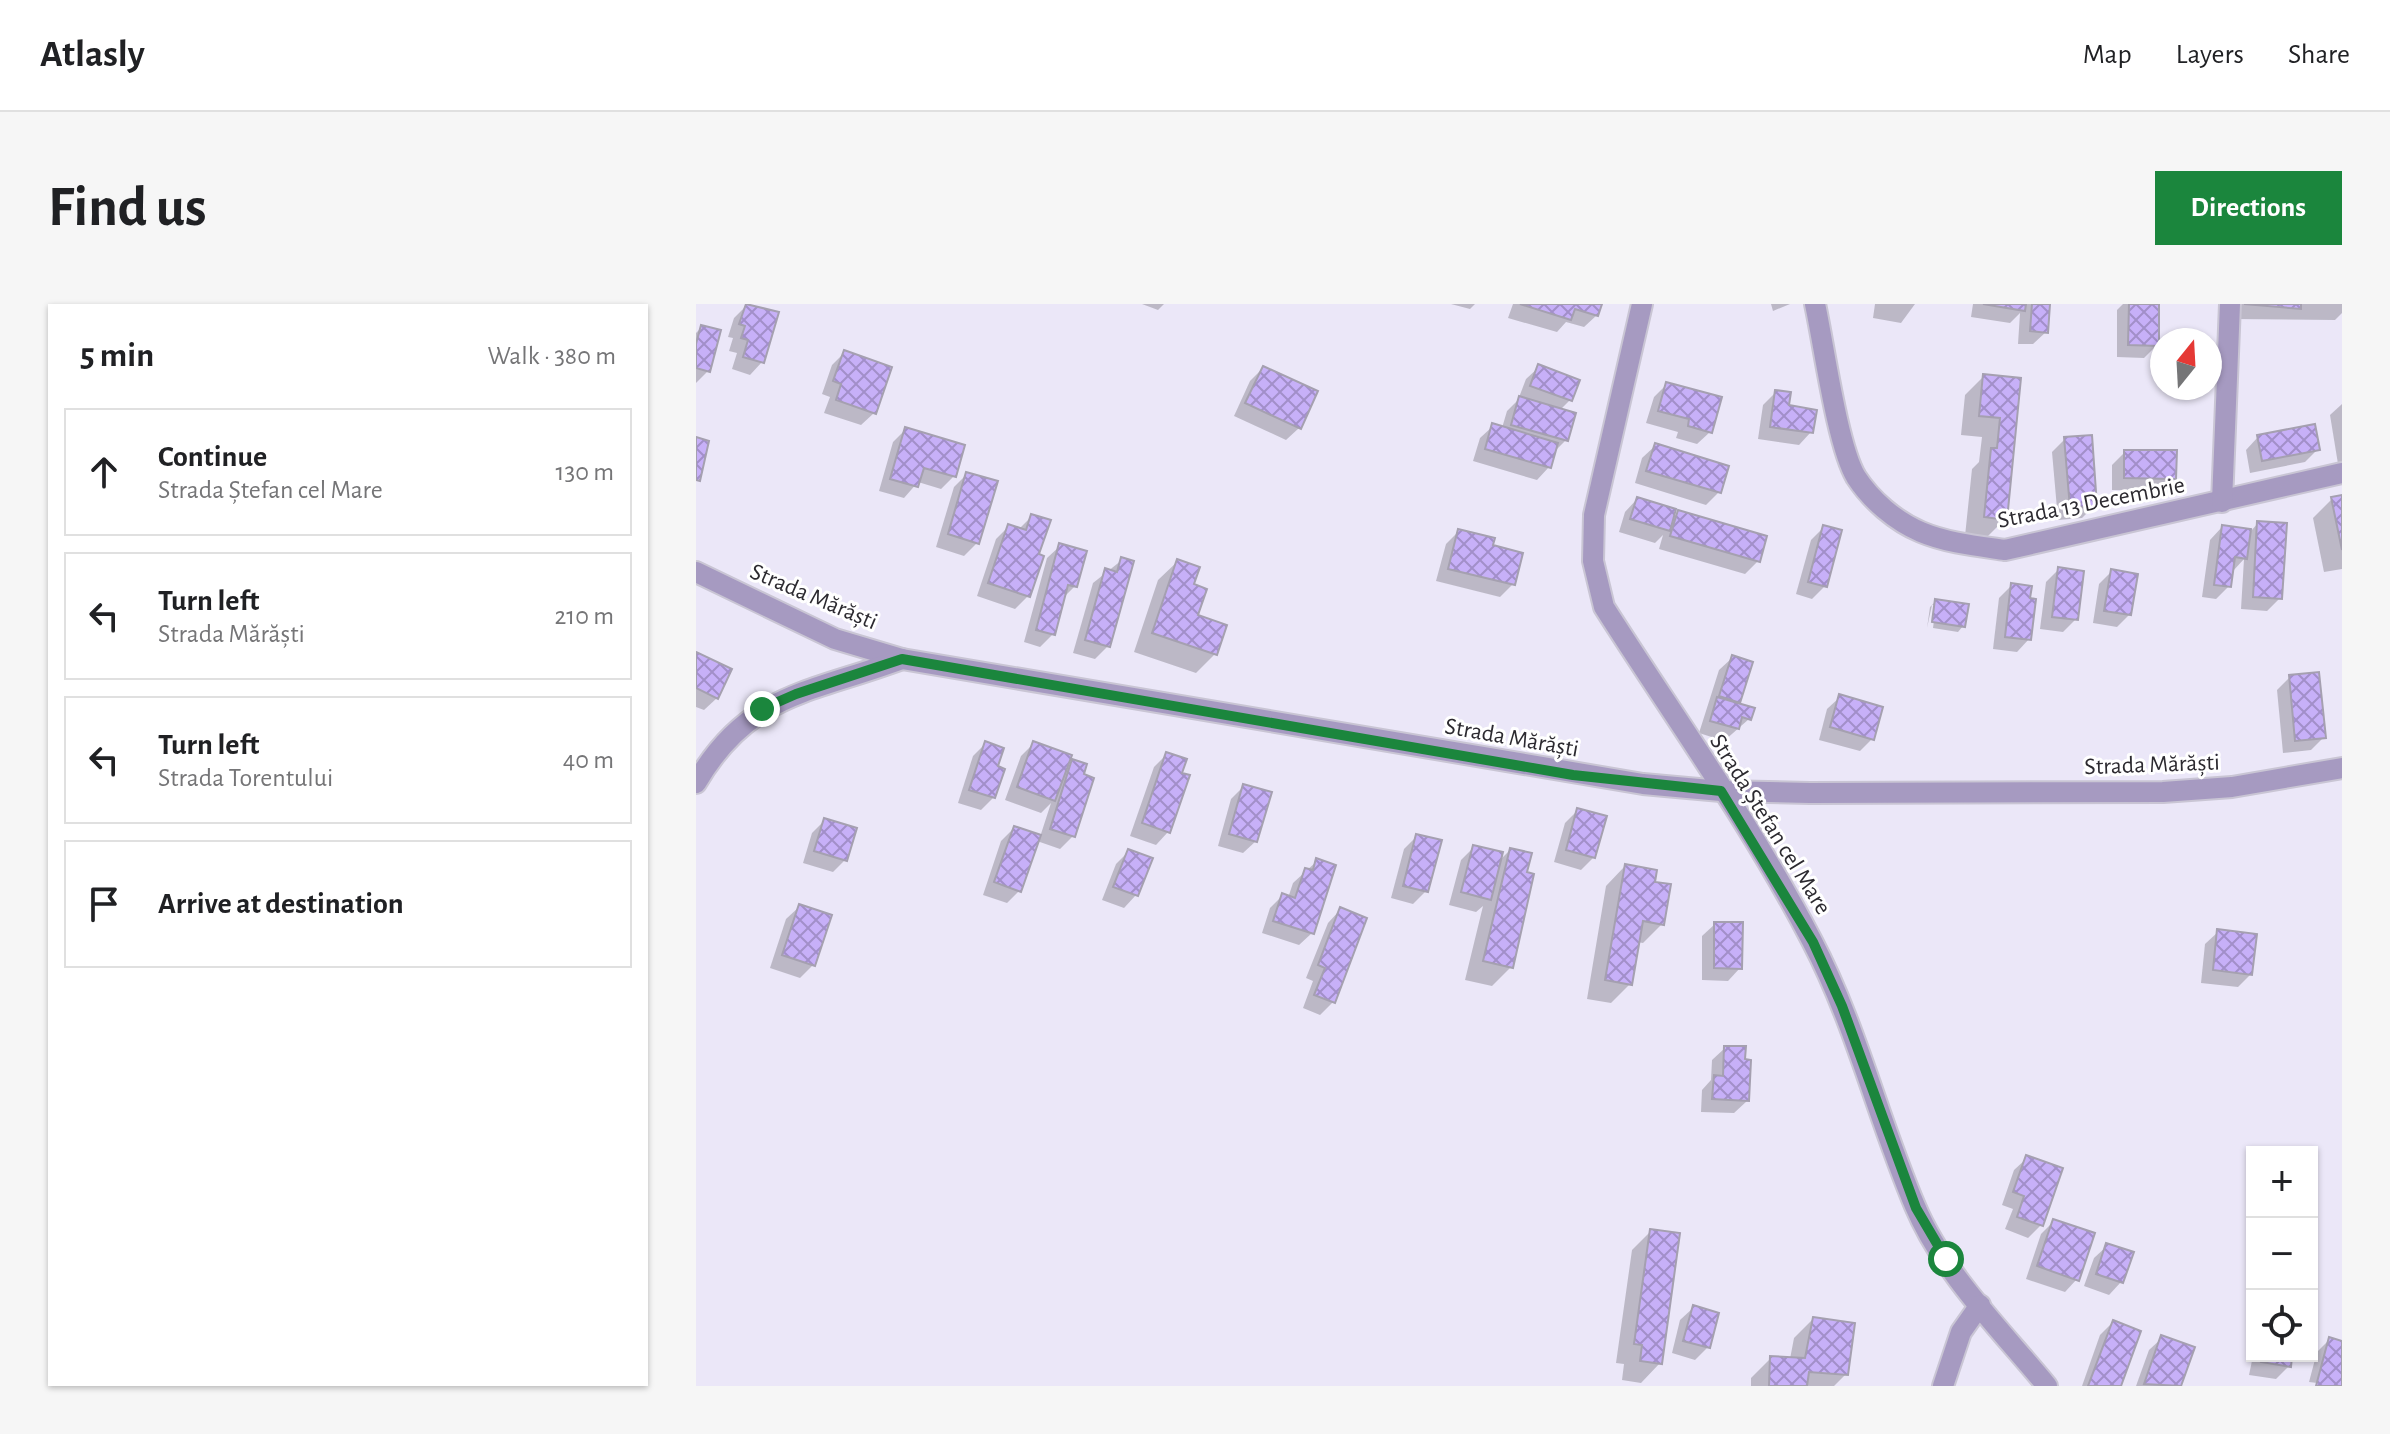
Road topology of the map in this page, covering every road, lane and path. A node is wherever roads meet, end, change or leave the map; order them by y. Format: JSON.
{"nodes":[{"id":1,"x":1642,"y":304,"type":"edge"},
{"id":2,"x":1815,"y":304,"type":"edge"},
{"id":3,"x":2230,"y":304,"type":"edge"},
{"id":4,"x":2342,"y":473,"type":"edge"},
{"id":5,"x":2222,"y":502,"type":"junction"},
{"id":6,"x":696,"y":572,"type":"edge"},
{"id":7,"x":902,"y":659,"type":"junction"},
{"id":8,"x":2342,"y":768,"type":"edge"},
{"id":9,"x":696,"y":783,"type":"edge"},
{"id":10,"x":1721,"y":791,"type":"junction"},
{"id":11,"x":1980,"y":1305,"type":"junction"},
{"id":12,"x":1943,"y":1386,"type":"edge"},
{"id":13,"x":2047,"y":1386,"type":"edge"}],
"edges":[{"from":1,"to":10,"type":"street","name":"Strada Ștefan cel Mare"},
{"from":2,"to":5,"type":"street","name":"Strada 13 Decembrie"},
{"from":3,"to":5,"type":"street"},
{"from":4,"to":5,"type":"street","name":"Strada 13 Decembrie"},
{"from":6,"to":7,"type":"street","name":"Strada Mărăști"},
{"from":7,"to":9,"type":"street"},
{"from":7,"to":10,"type":"street","name":"Strada Mărăști"},
{"from":8,"to":10,"type":"street","name":"Strada Mărăști"},
{"from":10,"to":11,"type":"street","name":"Strada Ștefan cel Mare"},
{"from":11,"to":12,"type":"street"},
{"from":11,"to":13,"type":"street","name":"Strada Ștefan cel Mare"}]}
